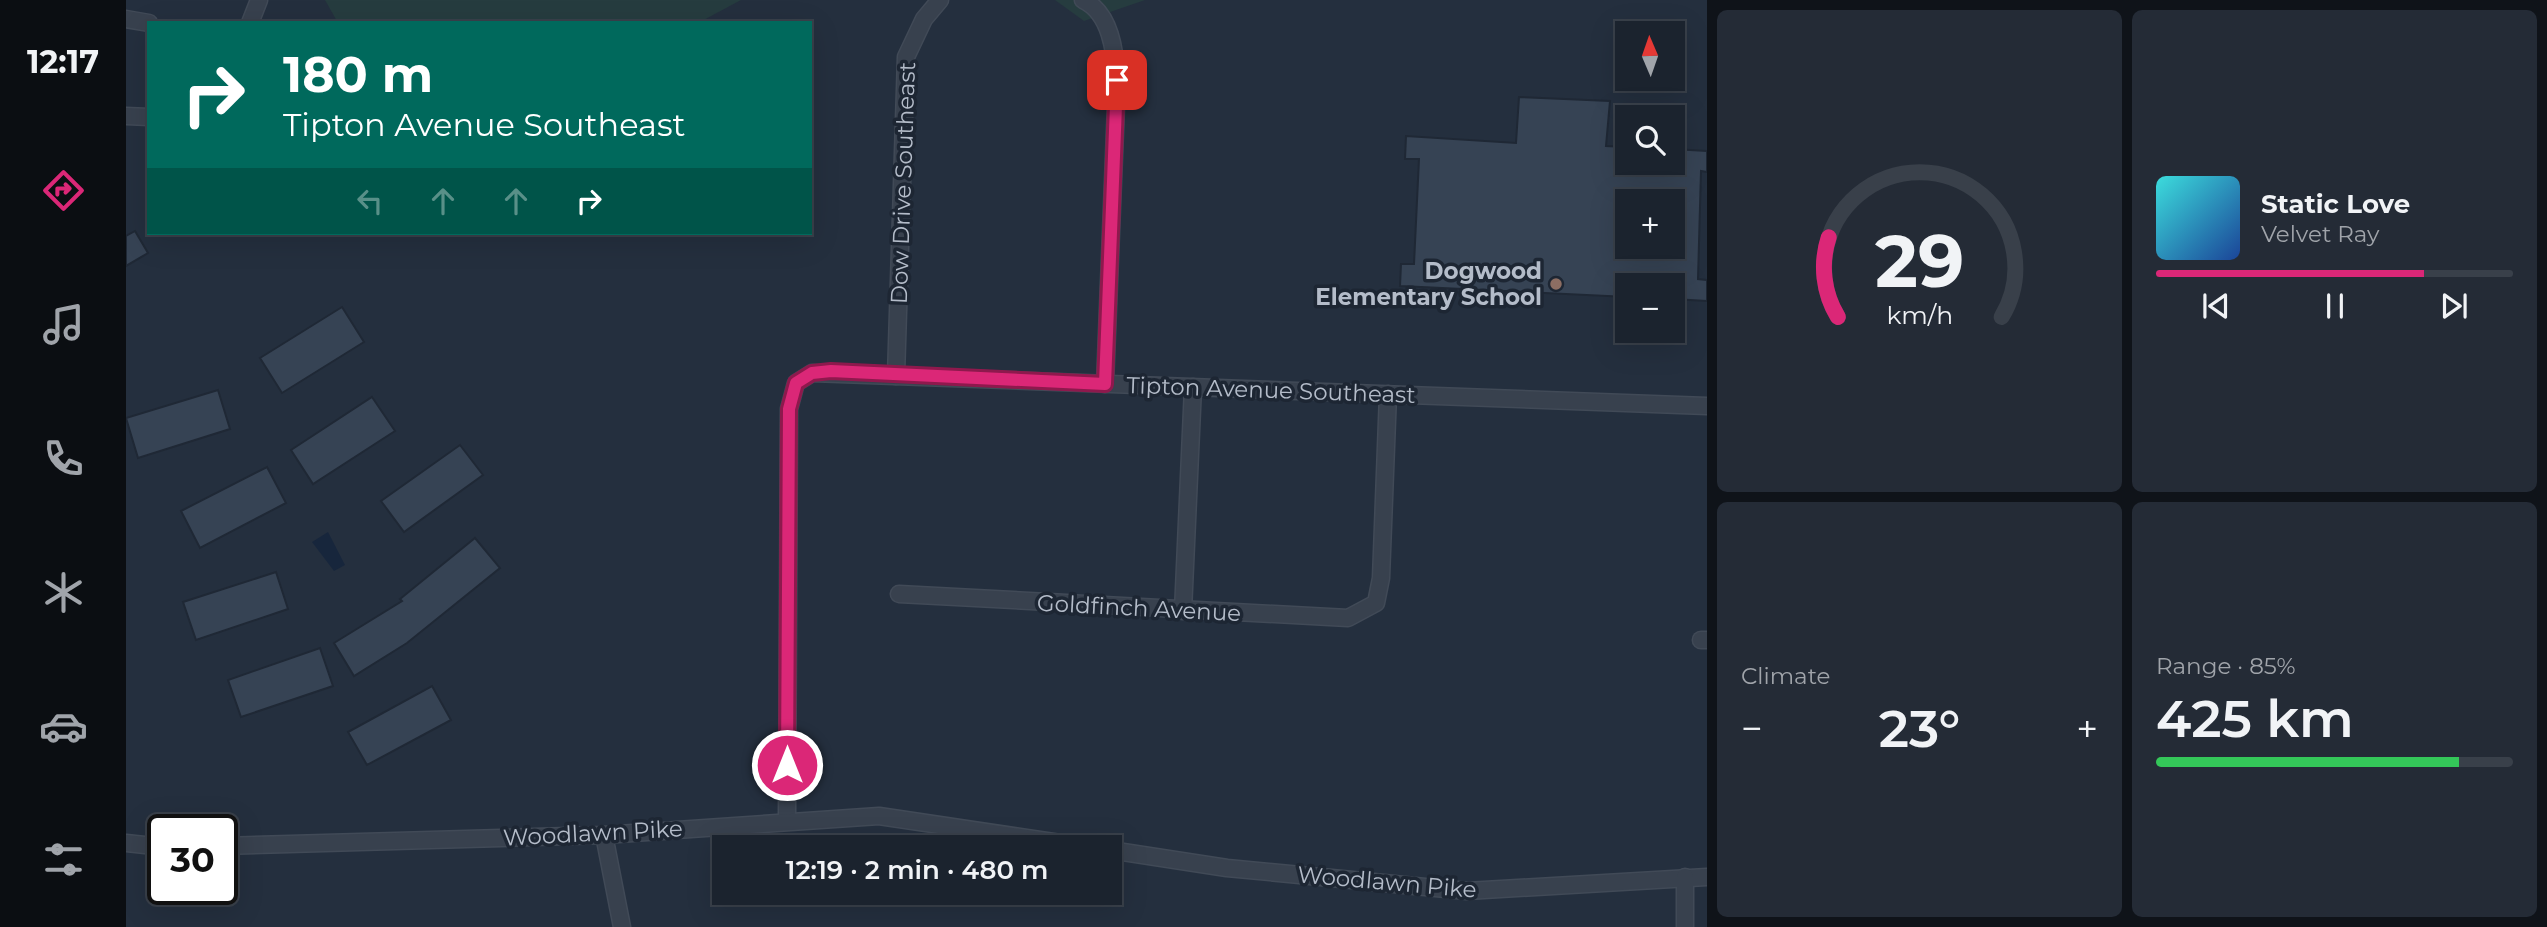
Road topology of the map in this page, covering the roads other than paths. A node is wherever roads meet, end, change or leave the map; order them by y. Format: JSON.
{"nodes":[{"id":1,"x":259,"y":0,"type":"edge"},
{"id":2,"x":940,"y":0,"type":"edge"},
{"id":3,"x":1083,"y":0,"type":"edge"},
{"id":4,"x":126,"y":19,"type":"edge"},
{"id":5,"x":251,"y":21,"type":"edge"},
{"id":6,"x":147,"y":23,"type":"edge"},
{"id":7,"x":126,"y":116,"type":"edge"},
{"id":8,"x":147,"y":117,"type":"edge"},
{"id":9,"x":896,"y":376,"type":"junction"},
{"id":10,"x":1105,"y":384,"type":"junction"},
{"id":11,"x":1193,"y":387,"type":"junction"},
{"id":12,"x":1388,"y":394,"type":"junction"},
{"id":13,"x":1707,"y":406,"type":"edge"},
{"id":14,"x":899,"y":594,"type":"dead end"},
{"id":15,"x":1183,"y":611,"type":"junction"},
{"id":16,"x":787,"y":820,"type":"junction"},
{"id":17,"x":604,"y":835,"type":"junction"},
{"id":18,"x":1006,"y":835,"type":"edge"},
{"id":19,"x":126,"y":843,"type":"edge"},
{"id":20,"x":147,"y":845,"type":"edge"},
{"id":21,"x":238,"y":846,"type":"edge"},
{"id":22,"x":1122,"y":852,"type":"edge"},
{"id":23,"x":1685,"y":877,"type":"junction"},
{"id":24,"x":1707,"y":877,"type":"edge"},
{"id":25,"x":622,"y":927,"type":"edge"},
{"id":26,"x":1685,"y":927,"type":"edge"}],
"edges":[{"from":1,"to":5,"type":"street"},
{"from":2,"to":9,"type":"street","name":"Dow Drive Southeast"},
{"from":3,"to":10,"type":"street"},
{"from":4,"to":6,"type":"street"},
{"from":7,"to":8,"type":"street"},
{"from":9,"to":10,"type":"street","name":"Tipton Avenue Southeast"},
{"from":9,"to":16,"type":"street","name":"Tipton Avenue Southeast"},
{"from":10,"to":11,"type":"street","name":"Tipton Avenue Southeast"},
{"from":11,"to":12,"type":"street","name":"Tipton Avenue Southeast"},
{"from":11,"to":15,"type":"street"},
{"from":12,"to":13,"type":"street","name":"Tipton Avenue Southeast"},
{"from":12,"to":15,"type":"street","name":"Goldfinch Avenue"},
{"from":14,"to":15,"type":"street","name":"Goldfinch Avenue"},
{"from":16,"to":17,"type":"street","name":"Woodlawn Pike"},
{"from":16,"to":18,"type":"street","name":"Woodlawn Pike"},
{"from":17,"to":21,"type":"street","name":"Woodlawn Pike"},
{"from":17,"to":25,"type":"street"},
{"from":19,"to":20,"type":"street"},
{"from":22,"to":23,"type":"street","name":"Woodlawn Pike"},
{"from":23,"to":24,"type":"street","name":"Woodlawn Pike"},
{"from":23,"to":26,"type":"street"}]}
